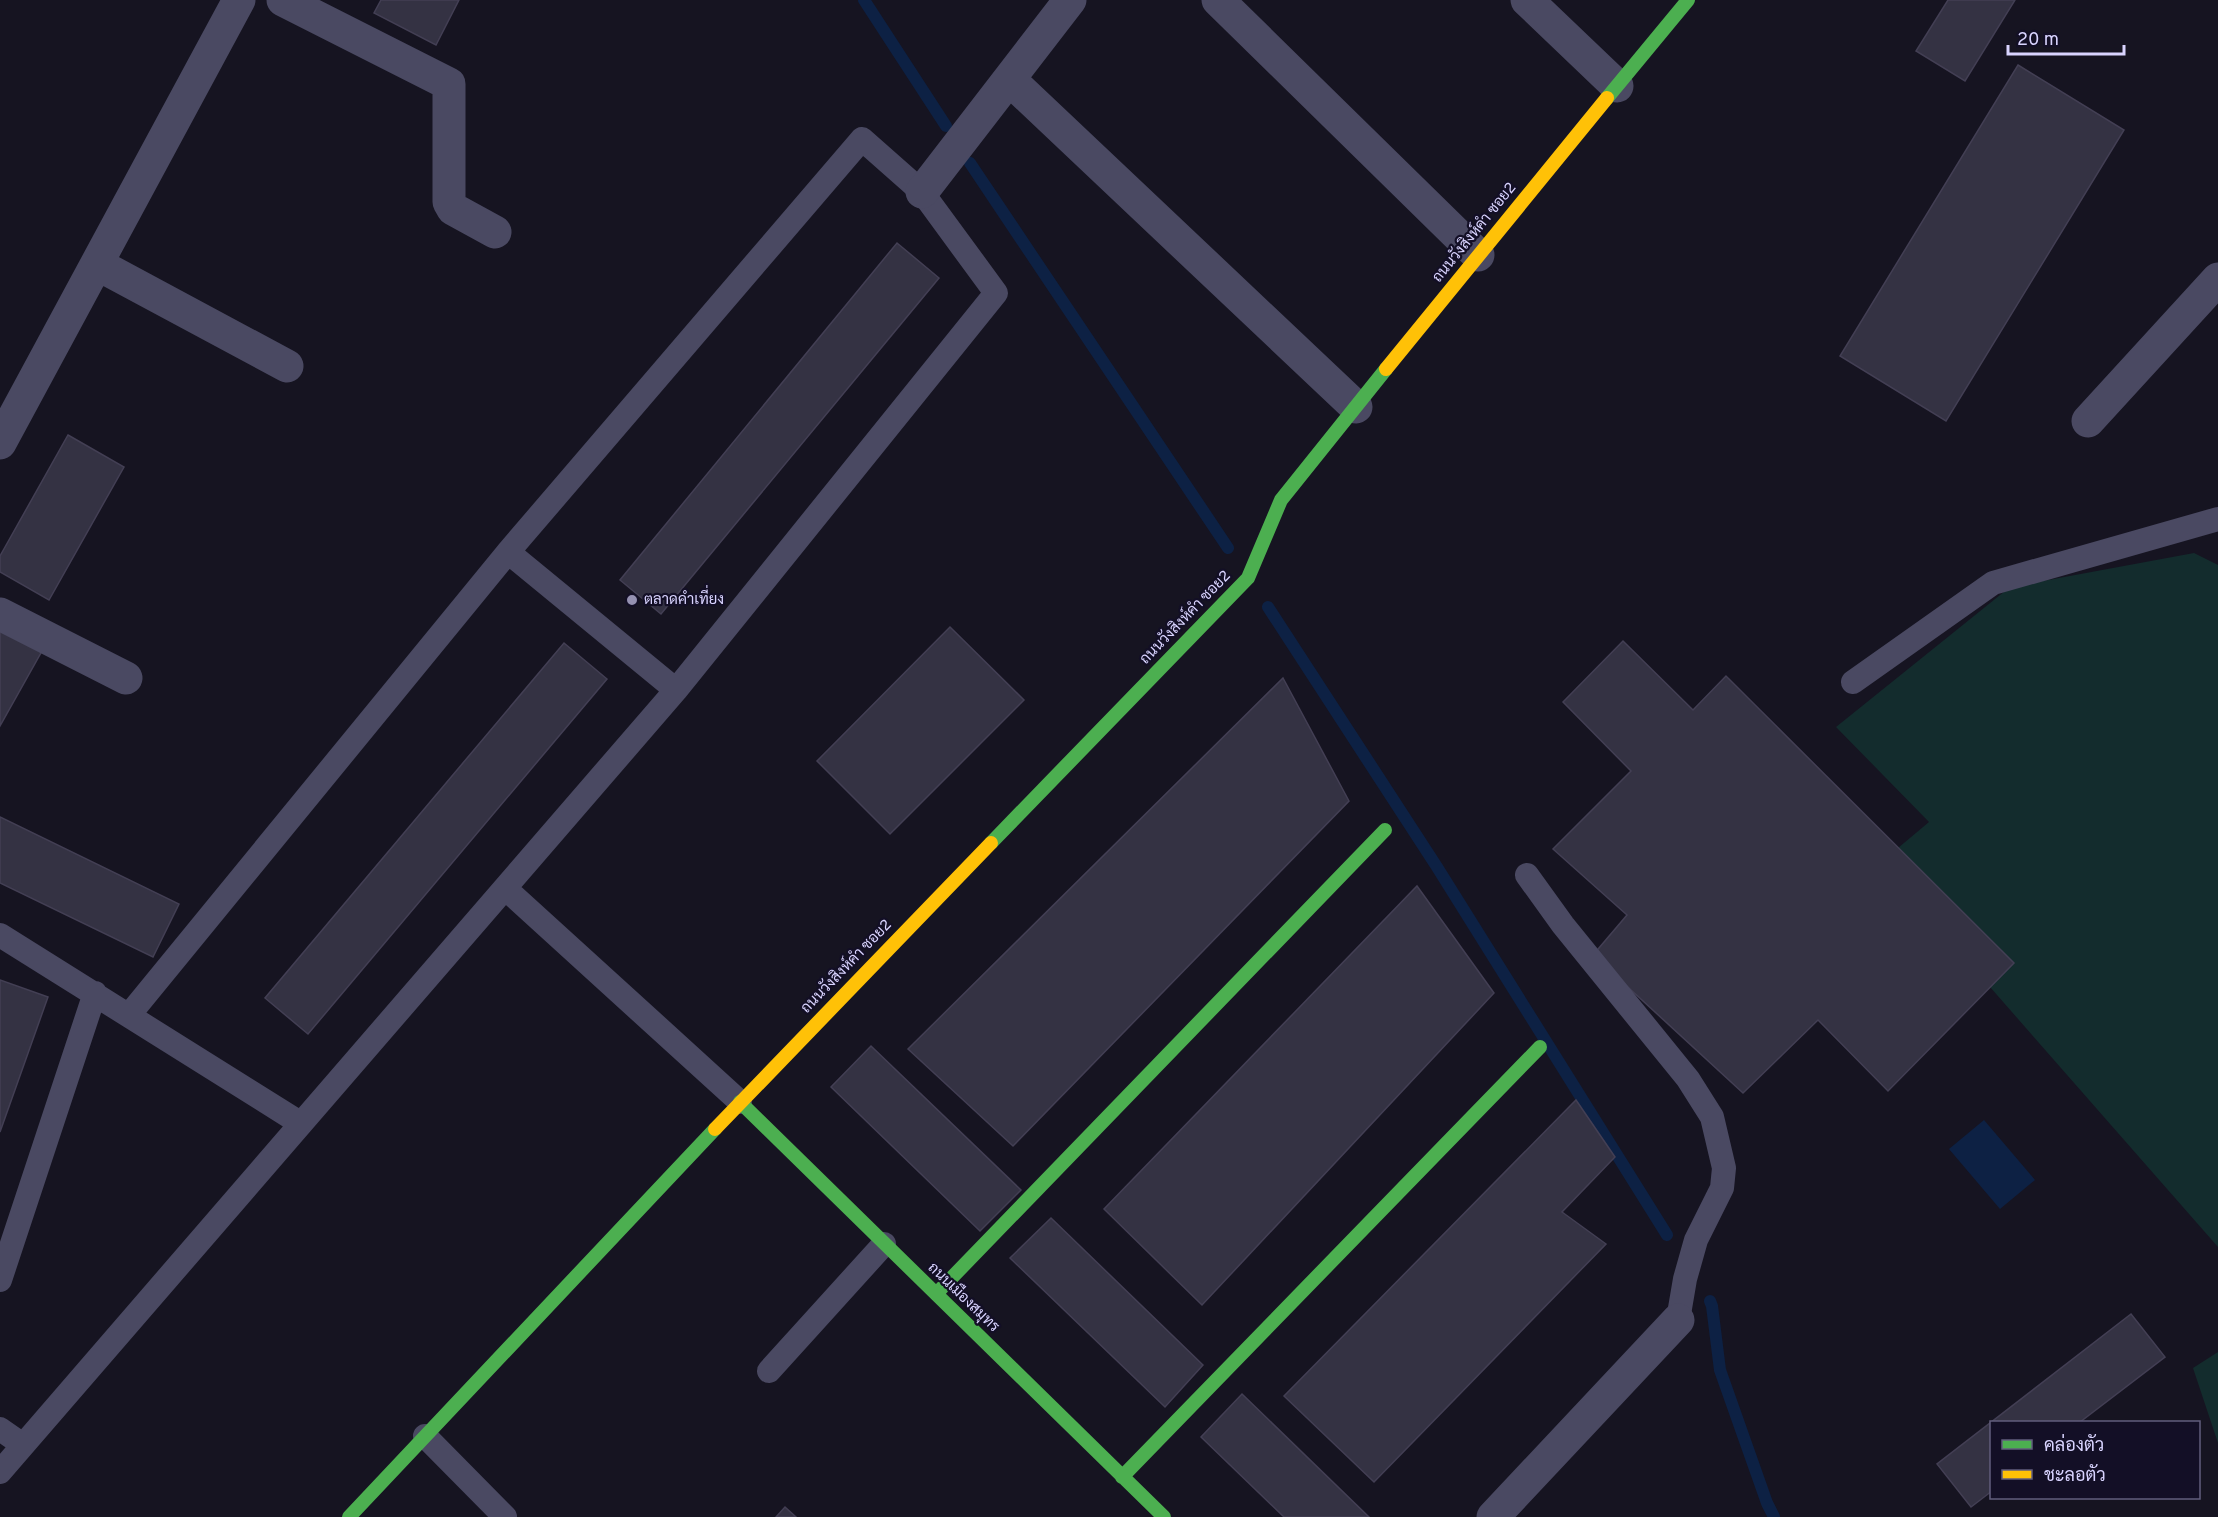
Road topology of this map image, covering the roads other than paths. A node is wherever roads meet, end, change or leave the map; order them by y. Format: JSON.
{"nodes":[{"id":1,"x":239,"y":0,"type":"edge"},
{"id":2,"x":283,"y":0,"type":"edge"},
{"id":3,"x":1070,"y":0,"type":"edge"},
{"id":4,"x":1218,"y":0,"type":"edge"},
{"id":5,"x":1527,"y":0,"type":"edge"},
{"id":6,"x":1688,"y":0,"type":"edge"},
{"id":7,"x":1009,"y":79,"type":"junction"},
{"id":8,"x":1617,"y":86,"type":"junction"},
{"id":9,"x":922,"y":192,"type":"junction"},
{"id":10,"x":495,"y":232,"type":"dead end"},
{"id":11,"x":1478,"y":255,"type":"junction"},
{"id":12,"x":97,"y":264,"type":"junction"},
{"id":13,"x":2218,"y":279,"type":"edge"},
{"id":14,"x":287,"y":366,"type":"dead end"},
{"id":15,"x":1356,"y":407,"type":"junction"},
{"id":16,"x":2088,"y":421,"type":"dead end"},
{"id":17,"x":0,"y":443,"type":"edge"},
{"id":18,"x":2218,"y":519,"type":"edge"},
{"id":19,"x":508,"y":552,"type":"junction"},
{"id":20,"x":0,"y":614,"type":"edge"},
{"id":21,"x":126,"y":678,"type":"dead end"},
{"id":22,"x":1853,"y":682,"type":"dead end"},
{"id":23,"x":676,"y":690,"type":"junction"},
{"id":24,"x":1385,"y":830,"type":"dead end"},
{"id":25,"x":1527,"y":875,"type":"dead end"},
{"id":26,"x":506,"y":890,"type":"junction"},
{"id":27,"x":0,"y":935,"type":"edge"},
{"id":28,"x":95,"y":993,"type":"junction"},
{"id":29,"x":129,"y":1015,"type":"junction"},
{"id":30,"x":1540,"y":1047,"type":"dead end"},
{"id":31,"x":740,"y":1102,"type":"junction"},
{"id":32,"x":300,"y":1123,"type":"junction"},
{"id":33,"x":884,"y":1244,"type":"junction"},
{"id":34,"x":0,"y":1280,"type":"edge"},
{"id":35,"x":936,"y":1294,"type":"junction"},
{"id":36,"x":1678,"y":1320,"type":"joint"},
{"id":37,"x":769,"y":1371,"type":"dead end"},
{"id":38,"x":0,"y":1429,"type":"edge"},
{"id":39,"x":425,"y":1436,"type":"junction"},
{"id":40,"x":23,"y":1445,"type":"junction"},
{"id":41,"x":0,"y":1472,"type":"edge"},
{"id":42,"x":1122,"y":1477,"type":"junction"},
{"id":43,"x":348,"y":1517,"type":"edge"},
{"id":44,"x":505,"y":1517,"type":"edge"},
{"id":45,"x":1164,"y":1517,"type":"edge"},
{"id":46,"x":1493,"y":1517,"type":"edge"}],
"edges":[{"from":1,"to":12,"type":"street"},
{"from":2,"to":10,"type":"street"},
{"from":3,"to":7,"type":"street"},
{"from":4,"to":11,"type":"street"},
{"from":5,"to":8,"type":"street"},
{"from":6,"to":8,"type":"street","name":"ถนนวังสิงห์คำ ซอย2"},
{"from":7,"to":9,"type":"street"},
{"from":7,"to":15,"type":"street"},
{"from":8,"to":11,"type":"street","name":"ถนนวังสิงห์คำ ซอย2"},
{"from":9,"to":19,"type":"lane"},
{"from":9,"to":23,"type":"lane"},
{"from":11,"to":15,"type":"street","name":"ถนนวังสิงห์คำ ซอย2"},
{"from":12,"to":14,"type":"street"},
{"from":12,"to":17,"type":"street"},
{"from":13,"to":16,"type":"street"},
{"from":15,"to":31,"type":"street","name":"ถนนวังสิงห์คำ ซอย2"},
{"from":18,"to":22,"type":"lane"},
{"from":19,"to":23,"type":"lane"},
{"from":19,"to":29,"type":"lane"},
{"from":20,"to":21,"type":"street"},
{"from":23,"to":26,"type":"lane"},
{"from":24,"to":35,"type":"street"},
{"from":25,"to":36,"type":"lane"},
{"from":26,"to":31,"type":"lane"},
{"from":26,"to":32,"type":"lane"},
{"from":27,"to":28,"type":"lane"},
{"from":28,"to":29,"type":"lane"},
{"from":28,"to":34,"type":"lane"},
{"from":29,"to":32,"type":"lane"},
{"from":30,"to":42,"type":"street"},
{"from":31,"to":33,"type":"street","name":"ถนนเมืองสมุทร"},
{"from":31,"to":39,"type":"street","name":"ถนนวังสิงห์คำ ซอย2"},
{"from":32,"to":40,"type":"lane"},
{"from":33,"to":35,"type":"street","name":"ถนนเมืองสมุทร"},
{"from":33,"to":37,"type":"lane"},
{"from":35,"to":42,"type":"street","name":"ถนนเมืองสมุทร"},
{"from":36,"to":46,"type":"street"},
{"from":38,"to":40,"type":"lane"},
{"from":39,"to":43,"type":"street","name":"ถนนวังสิงห์คำ ซอย2"},
{"from":39,"to":44,"type":"lane"},
{"from":40,"to":41,"type":"lane"},
{"from":42,"to":45,"type":"street","name":"ถนนเมืองสมุทร"}]}
